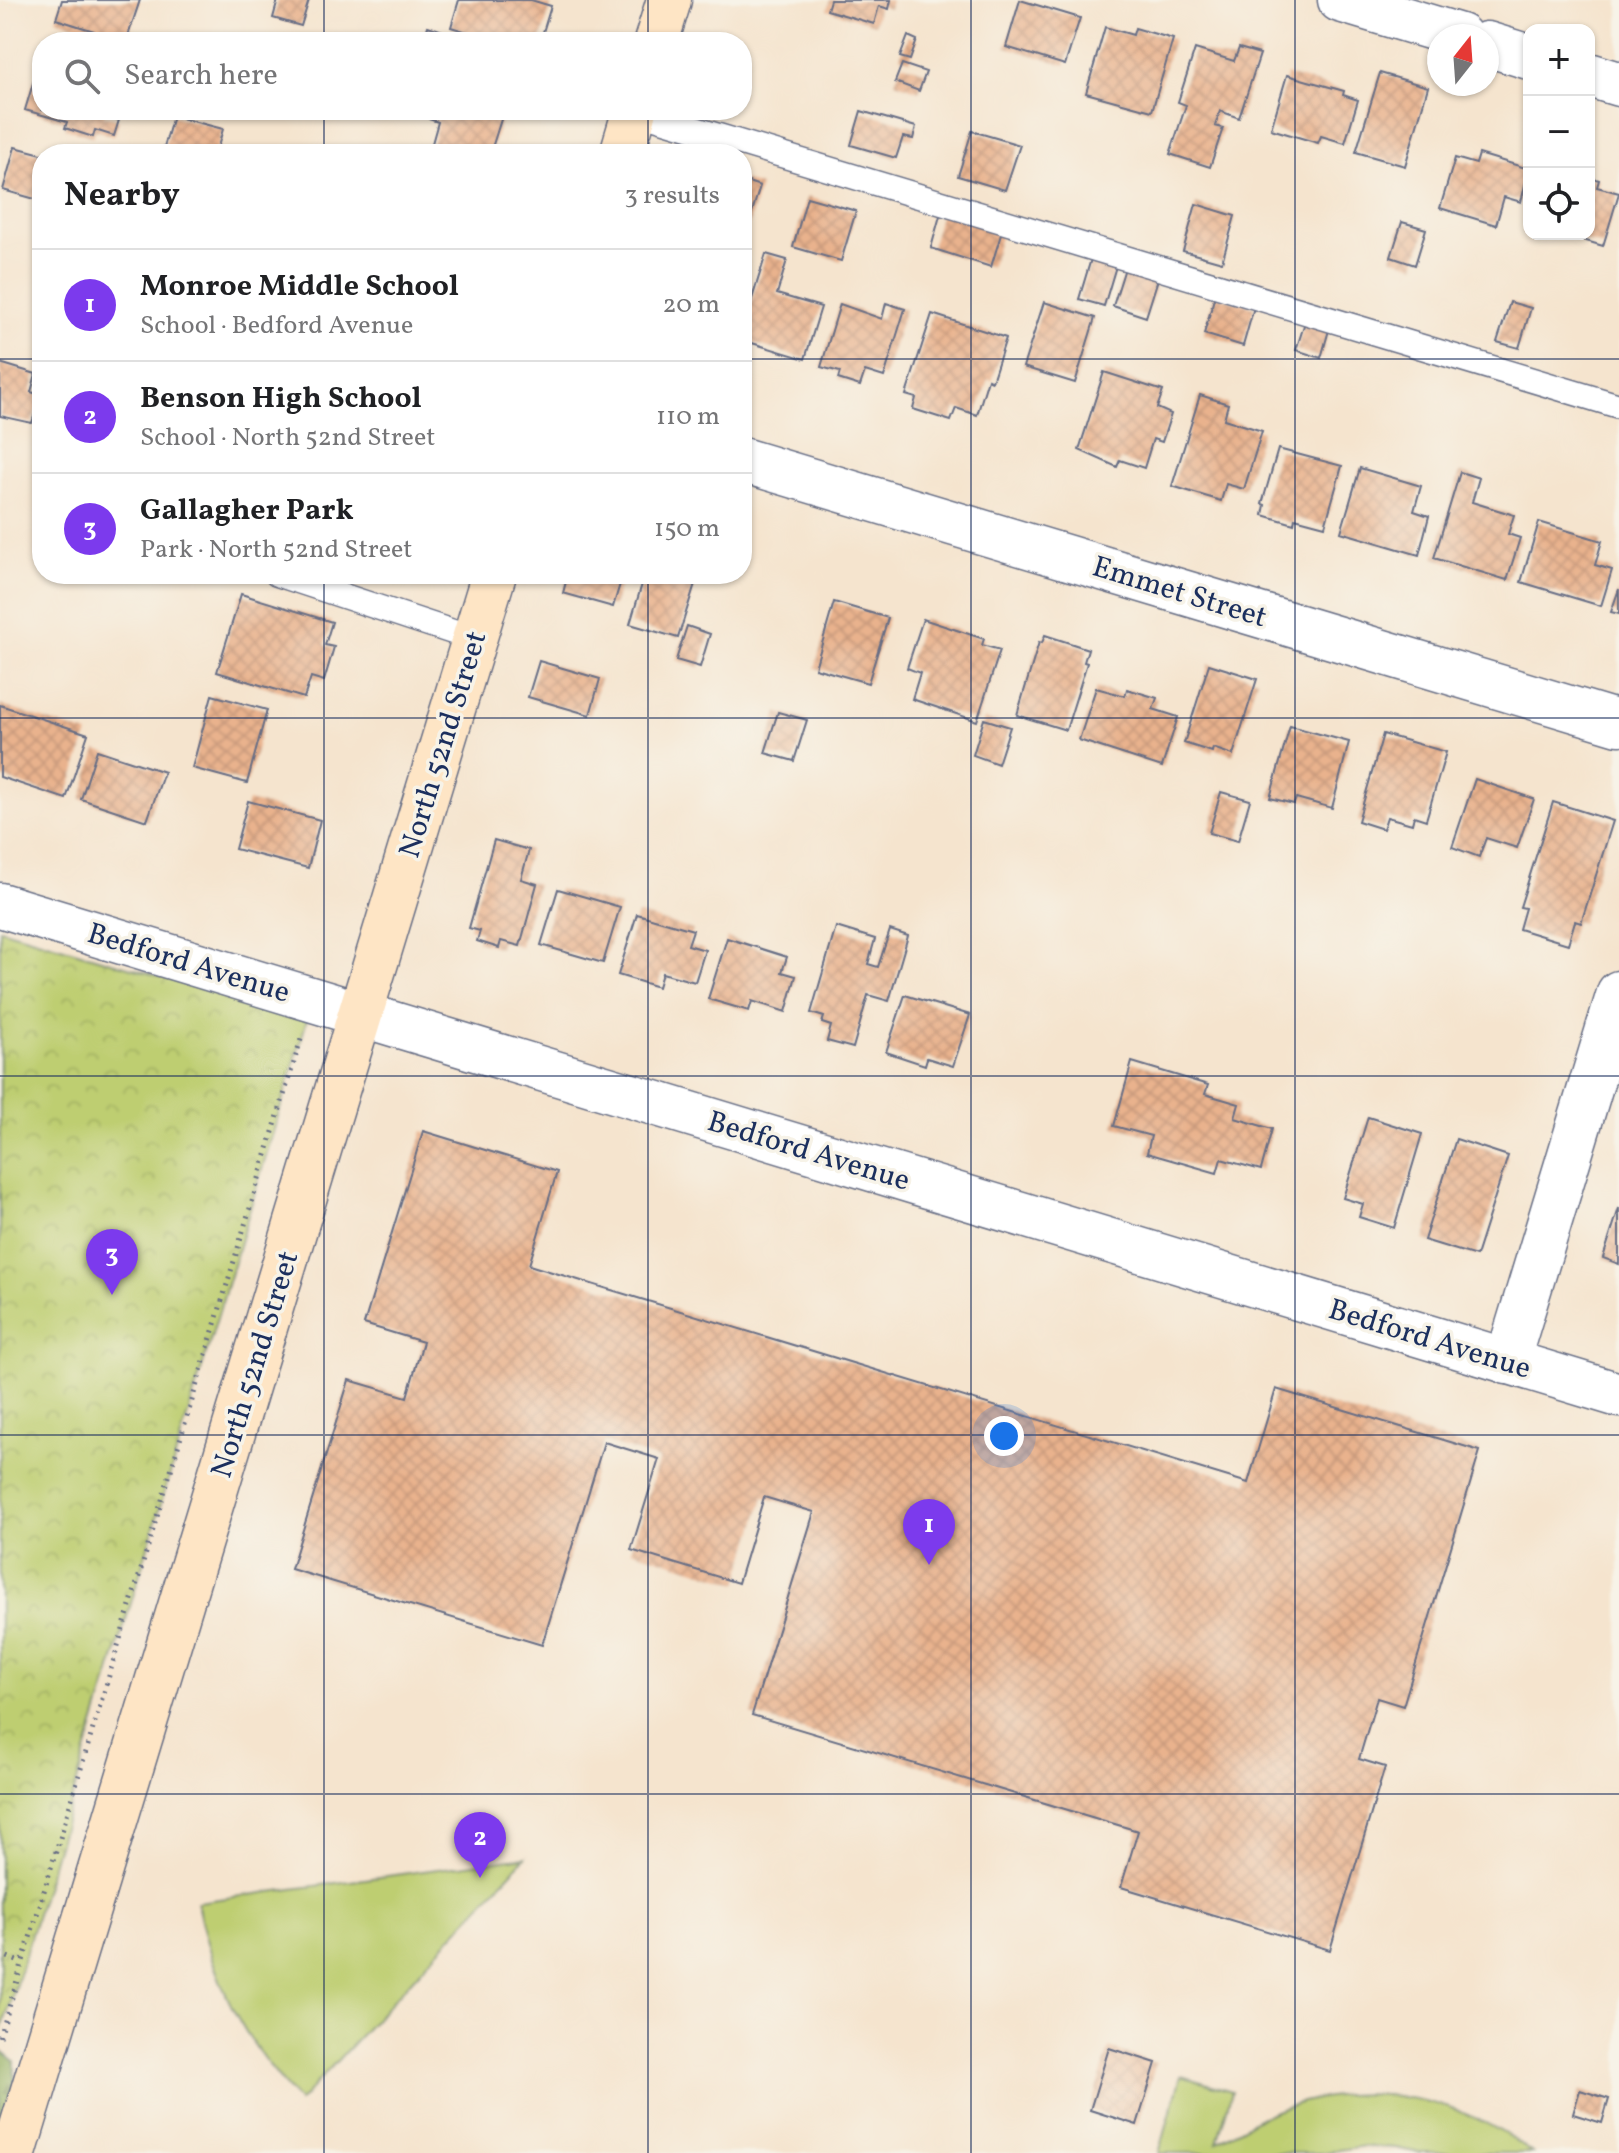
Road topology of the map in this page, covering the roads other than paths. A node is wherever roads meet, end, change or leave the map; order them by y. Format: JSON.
{"nodes":[{"id":1,"x":669,"y":0,"type":"edge"},
{"id":2,"x":1340,"y":0,"type":"edge"},
{"id":3,"x":1427,"y":26,"type":"edge"},
{"id":4,"x":659,"y":32,"type":"edge"},
{"id":5,"x":1499,"y":48,"type":"edge"},
{"id":6,"x":1523,"y":55,"type":"edge"},
{"id":7,"x":1595,"y":77,"type":"edge"},
{"id":8,"x":1619,"y":84,"type":"edge"},
{"id":9,"x":632,"y":120,"type":"edge"},
{"id":10,"x":668,"y":120,"type":"edge"},
{"id":11,"x":625,"y":144,"type":"edge"},
{"id":12,"x":748,"y":144,"type":"edge"},
{"id":13,"x":752,"y":145,"type":"edge"},
{"id":14,"x":1619,"y":406,"type":"edge"},
{"id":15,"x":752,"y":463,"type":"edge"},
{"id":16,"x":307,"y":584,"type":"edge"},
{"id":17,"x":491,"y":584,"type":"edge"},
{"id":18,"x":474,"y":639,"type":"junction"},
{"id":19,"x":1619,"y":723,"type":"edge"},
{"id":20,"x":0,"y":905,"type":"edge"},
{"id":21,"x":1619,"y":993,"type":"edge"},
{"id":22,"x":360,"y":1014,"type":"junction"},
{"id":23,"x":1507,"y":1362,"type":"junction"},
{"id":24,"x":1619,"y":1395,"type":"edge"},
{"id":25,"x":14,"y":2153,"type":"edge"}],
"edges":[{"from":1,"to":4,"type":"main road"},
{"from":2,"to":3,"type":"street"},
{"from":5,"to":6,"type":"street"},
{"from":7,"to":8,"type":"street"},
{"from":9,"to":11,"type":"main road"},
{"from":10,"to":12,"type":"lane"},
{"from":13,"to":14,"type":"lane"},
{"from":15,"to":19,"type":"street","name":"Emmet Street"},
{"from":16,"to":18,"type":"lane"},
{"from":17,"to":18,"type":"main road","name":"North 52nd Street"},
{"from":18,"to":22,"type":"main road","name":"North 52nd Street"},
{"from":20,"to":22,"type":"street","name":"Bedford Avenue"},
{"from":21,"to":23,"type":"street"},
{"from":22,"to":23,"type":"street","name":"Bedford Avenue"},
{"from":22,"to":25,"type":"main road","name":"North 52nd Street"},
{"from":23,"to":24,"type":"street","name":"Bedford Avenue"}]}
